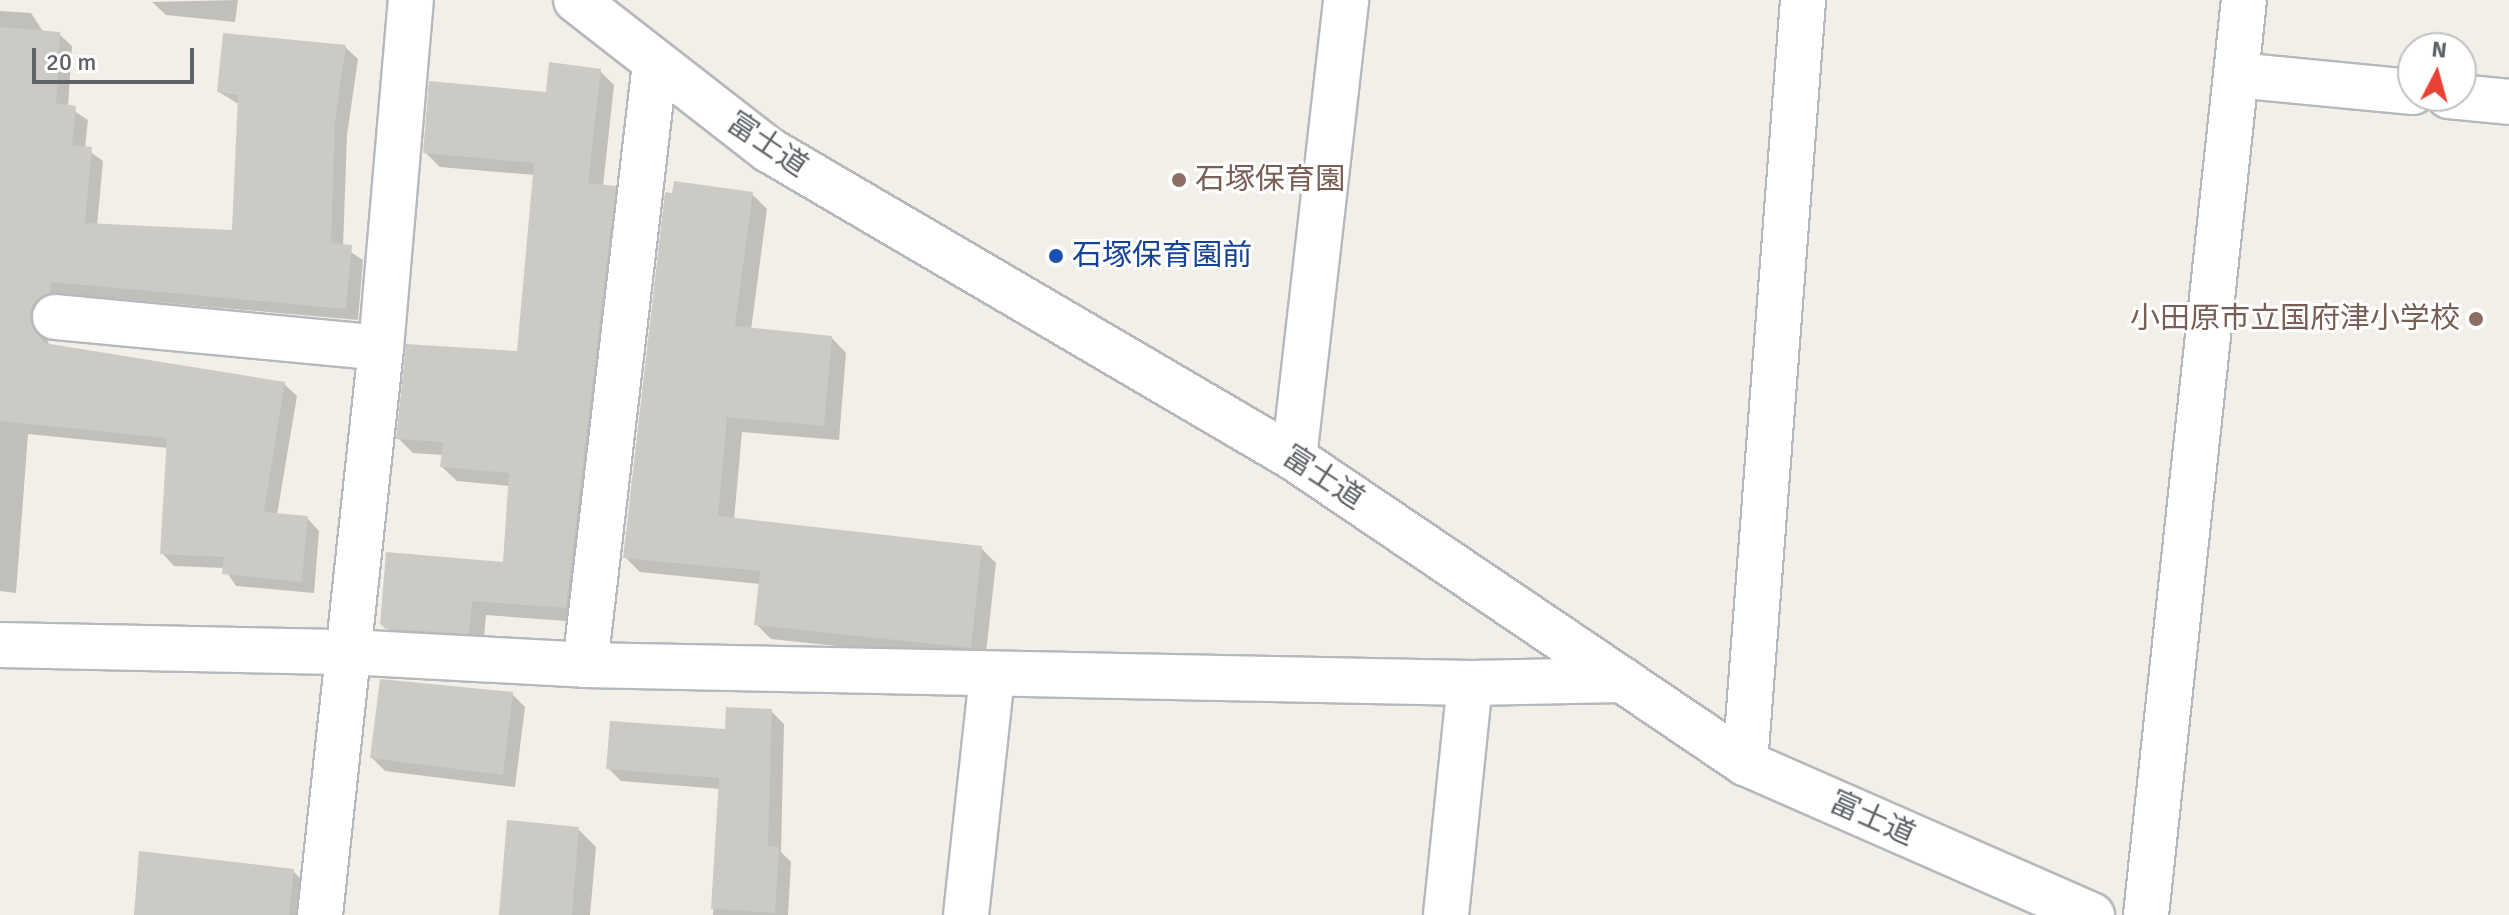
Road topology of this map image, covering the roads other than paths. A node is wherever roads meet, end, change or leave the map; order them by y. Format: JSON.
{"nodes":[{"id":1,"x":411,"y":0,"type":"edge"},
{"id":2,"x":576,"y":0,"type":"edge"},
{"id":3,"x":1346,"y":0,"type":"edge"},
{"id":4,"x":1803,"y":0,"type":"edge"},
{"id":5,"x":2244,"y":0,"type":"edge"},
{"id":6,"x":655,"y":64,"type":"junction"},
{"id":7,"x":2236,"y":75,"type":"junction"},
{"id":8,"x":2397,"y":90,"type":"edge"},
{"id":9,"x":2477,"y":99,"type":"edge"},
{"id":10,"x":2509,"y":102,"type":"edge"},
{"id":11,"x":55,"y":317,"type":"dead end"},
{"id":12,"x":381,"y":348,"type":"junction"},
{"id":13,"x":1294,"y":458,"type":"junction"},
{"id":14,"x":0,"y":645,"type":"edge"},
{"id":15,"x":348,"y":652,"type":"junction"},
{"id":16,"x":585,"y":665,"type":"junction"},
{"id":17,"x":992,"y":674,"type":"junction"},
{"id":18,"x":1623,"y":680,"type":"junction"},
{"id":19,"x":1470,"y":683,"type":"junction"},
{"id":20,"x":1745,"y":763,"type":"junction"},
{"id":21,"x":320,"y":915,"type":"edge"},
{"id":22,"x":966,"y":915,"type":"edge"},
{"id":23,"x":1446,"y":915,"type":"edge"},
{"id":24,"x":2092,"y":915,"type":"edge"},
{"id":25,"x":2146,"y":915,"type":"edge"}],
"edges":[{"from":1,"to":12,"type":"street"},
{"from":2,"to":6,"type":"street","name":"富士道"},
{"from":3,"to":13,"type":"street"},
{"from":4,"to":20,"type":"street"},
{"from":5,"to":7,"type":"street"},
{"from":6,"to":13,"type":"street","name":"富士道"},
{"from":6,"to":16,"type":"street"},
{"from":7,"to":8,"type":"street"},
{"from":7,"to":25,"type":"street"},
{"from":9,"to":10,"type":"street"},
{"from":11,"to":12,"type":"street"},
{"from":12,"to":15,"type":"street"},
{"from":13,"to":18,"type":"street","name":"富士道"},
{"from":14,"to":15,"type":"street"},
{"from":15,"to":16,"type":"street"},
{"from":15,"to":21,"type":"street"},
{"from":16,"to":17,"type":"street"},
{"from":17,"to":19,"type":"street"},
{"from":17,"to":22,"type":"street"},
{"from":18,"to":19,"type":"street"},
{"from":18,"to":20,"type":"street","name":"富士道"},
{"from":19,"to":23,"type":"street"},
{"from":20,"to":24,"type":"street","name":"富士道"}]}
